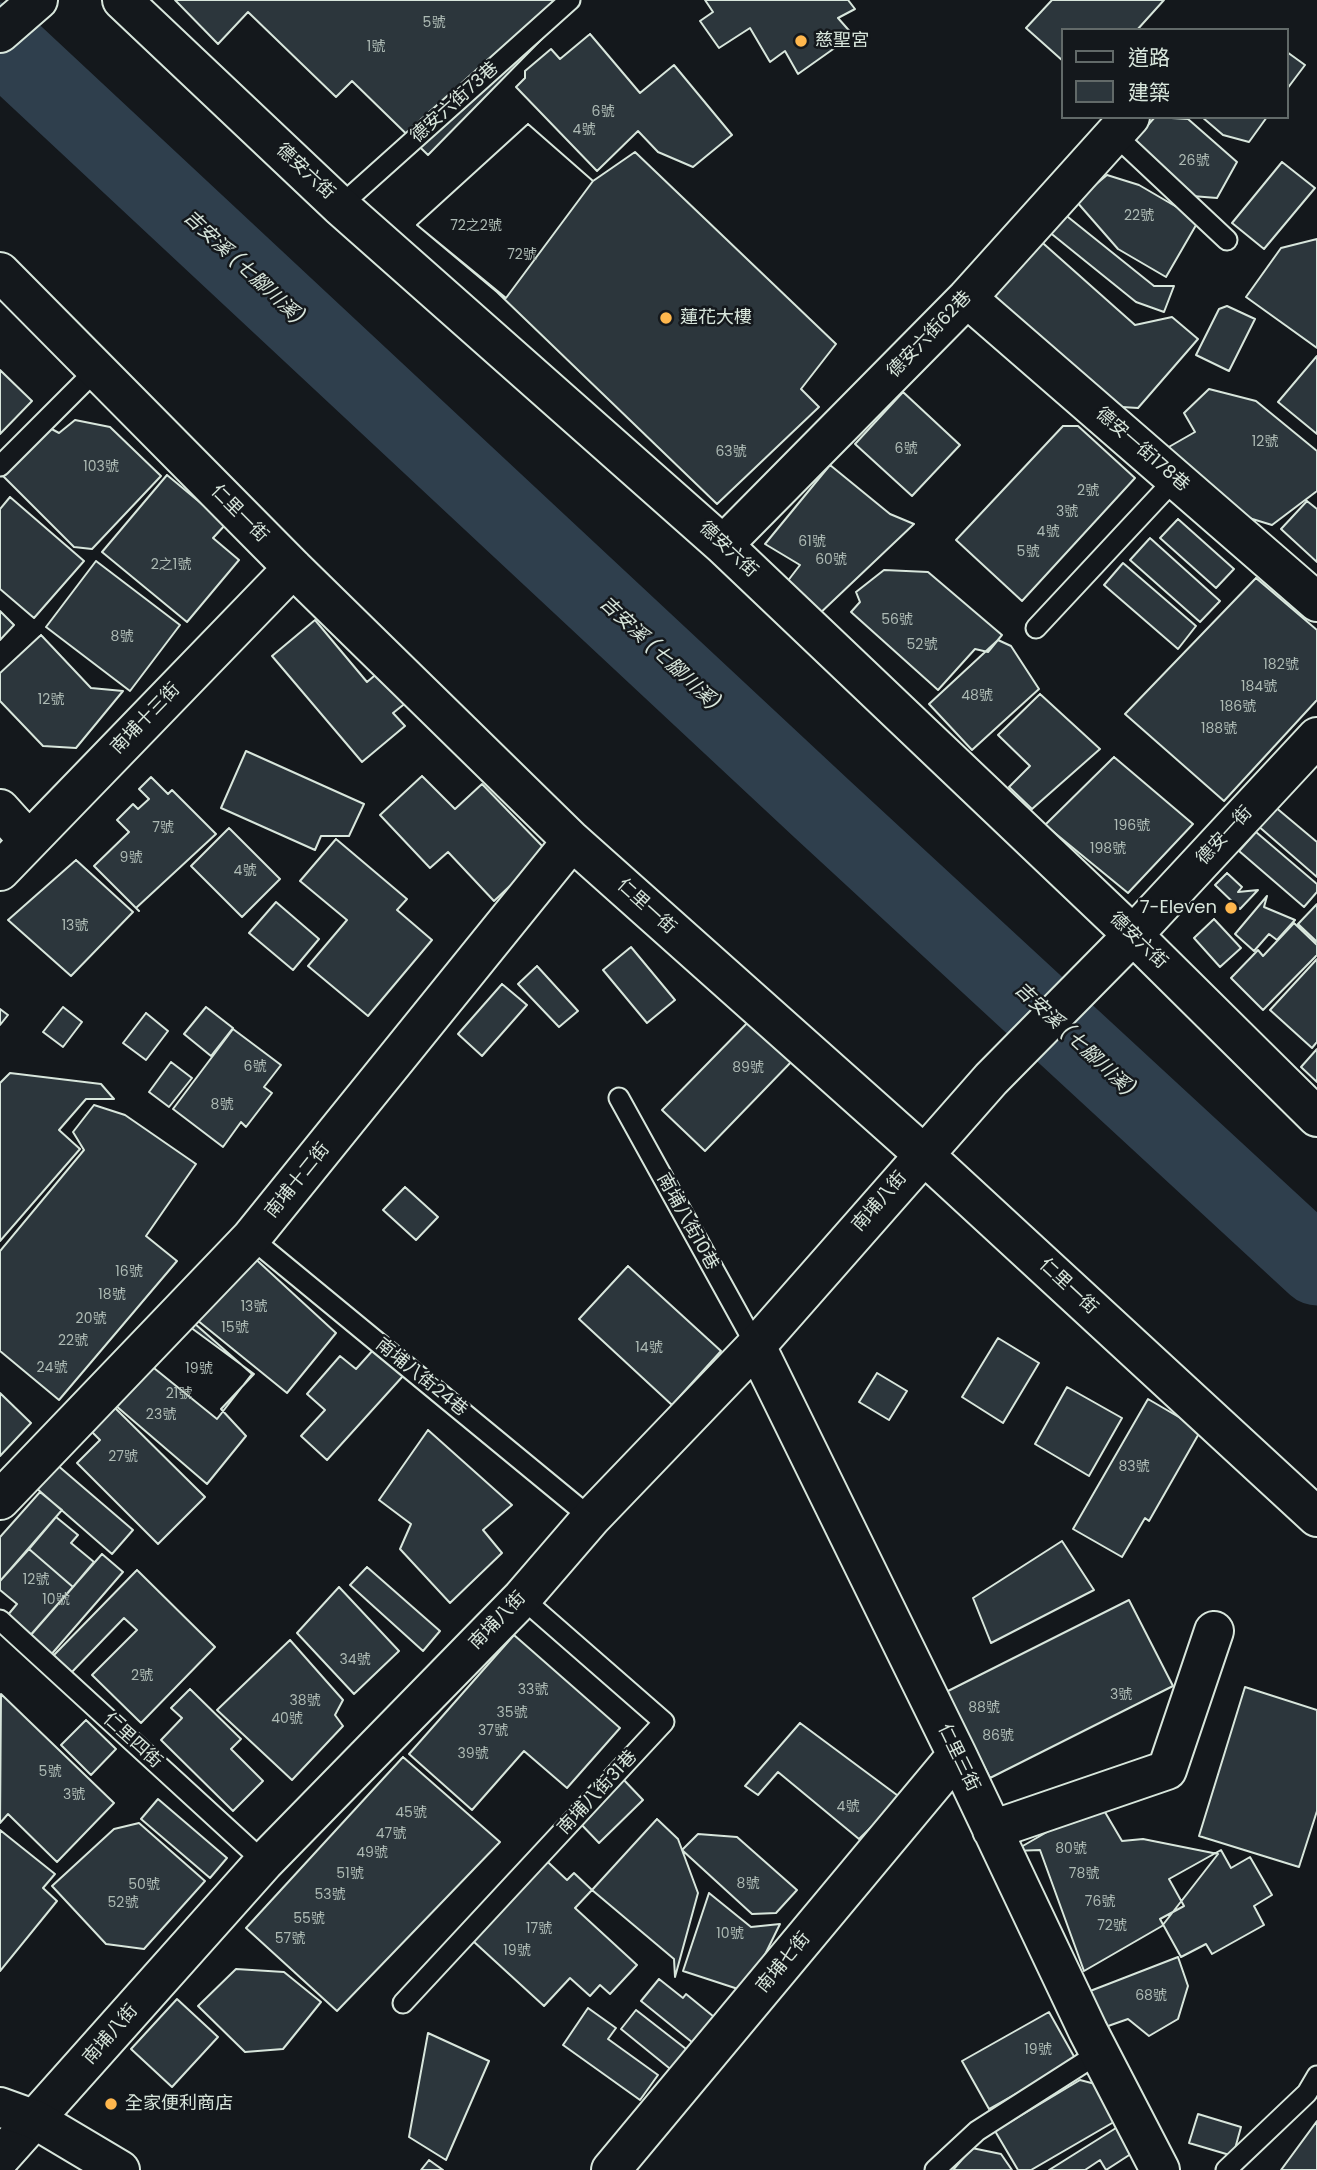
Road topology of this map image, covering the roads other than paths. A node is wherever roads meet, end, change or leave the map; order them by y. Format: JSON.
{"nodes":[{"id":1,"x":38,"y":0,"type":"edge"},
{"id":2,"x":122,"y":0,"type":"edge"},
{"id":3,"x":570,"y":0,"type":"edge"},
{"id":4,"x":0,"y":33,"type":"edge"},
{"id":5,"x":1122,"y":126,"type":"edge"},
{"id":6,"x":340,"y":206,"type":"junction"},
{"id":7,"x":1227,"y":240,"type":"dead end"},
{"id":8,"x":0,"y":272,"type":"edge"},
{"id":9,"x":967,"y":298,"type":"junction"},
{"id":10,"x":96,"y":370,"type":"junction"},
{"id":11,"x":0,"y":466,"type":"edge"},
{"id":12,"x":1175,"y":479,"type":"junction"},
{"id":13,"x":723,"y":545,"type":"junction"},
{"id":14,"x":293,"y":568,"type":"junction"},
{"id":15,"x":1317,"y":602,"type":"edge"},
{"id":16,"x":1036,"y":628,"type":"dead end"},
{"id":17,"x":1317,"y":737,"type":"edge"},
{"id":18,"x":0,"y":809,"type":"edge"},
{"id":19,"x":28,"y":840,"type":"junction"},
{"id":20,"x":572,"y":841,"type":"junction"},
{"id":21,"x":0,"y":871,"type":"edge"},
{"id":22,"x":1133,"y":935,"type":"junction"},
{"id":23,"x":990,"y":1079,"type":"joint"},
{"id":24,"x":619,"y":1098,"type":"dead end"},
{"id":25,"x":1317,"y":1117,"type":"edge"},
{"id":26,"x":922,"y":1153,"type":"junction"},
{"id":27,"x":251,"y":1238,"type":"junction"},
{"id":28,"x":756,"y":1346,"type":"junction"},
{"id":29,"x":0,"y":1500,"type":"edge"},
{"id":30,"x":1317,"y":1517,"type":"edge"},
{"id":31,"x":591,"y":1518,"type":"junction"},
{"id":32,"x":522,"y":1598,"type":"junction"},
{"id":33,"x":0,"y":1620,"type":"edge"},
{"id":34,"x":1214,"y":1631,"type":"dead end"},
{"id":35,"x":957,"y":1755,"type":"junction"},
{"id":36,"x":992,"y":1830,"type":"junction"},
{"id":37,"x":264,"y":1862,"type":"junction"},
{"id":38,"x":403,"y":2003,"type":"dead end"},
{"id":39,"x":1099,"y":2053,"type":"junction"},
{"id":40,"x":1317,"y":2076,"type":"edge"},
{"id":41,"x":0,"y":2107,"type":"edge"},
{"id":42,"x":36,"y":2120,"type":"junction"},
{"id":43,"x":0,"y":2158,"type":"edge"},
{"id":44,"x":120,"y":2170,"type":"edge"},
{"id":45,"x":611,"y":2170,"type":"edge"},
{"id":46,"x":935,"y":2170,"type":"edge"},
{"id":47,"x":1160,"y":2170,"type":"edge"},
{"id":48,"x":1226,"y":2170,"type":"edge"}],
"edges":[{"from":1,"to":4,"type":"street"},
{"from":2,"to":6,"type":"street","name":"德安六街"},
{"from":3,"to":6,"type":"lane","name":"德安六街73巷"},
{"from":5,"to":7,"type":"lane"},
{"from":5,"to":9,"type":"street","name":"德安六街62巷"},
{"from":6,"to":13,"type":"street","name":"德安六街"},
{"from":8,"to":10,"type":"street","name":"仁里一街"},
{"from":9,"to":12,"type":"street","name":"德安一街178巷"},
{"from":9,"to":13,"type":"street","name":"德安六街62巷"},
{"from":10,"to":11,"type":"lane"},
{"from":10,"to":14,"type":"street","name":"仁里一街"},
{"from":12,"to":15,"type":"street","name":"德安一街178巷"},
{"from":12,"to":16,"type":"lane"},
{"from":13,"to":22,"type":"street","name":"德安六街"},
{"from":14,"to":19,"type":"street","name":"南埔十三街"},
{"from":14,"to":20,"type":"street","name":"仁里一街"},
{"from":17,"to":22,"type":"street","name":"德安一街"},
{"from":18,"to":19,"type":"street"},
{"from":19,"to":21,"type":"street","name":"南埔十三街"},
{"from":20,"to":26,"type":"street","name":"仁里一街"},
{"from":20,"to":27,"type":"street","name":"南埔十二街"},
{"from":22,"to":23,"type":"street","name":"德安一街"},
{"from":22,"to":25,"type":"street","name":"德安六街"},
{"from":23,"to":26,"type":"street","name":"南埔八街"},
{"from":24,"to":28,"type":"lane","name":"南埔八街10巷"},
{"from":26,"to":28,"type":"street","name":"南埔八街"},
{"from":26,"to":30,"type":"street","name":"仁里一街"},
{"from":27,"to":29,"type":"street","name":"南埔十二街"},
{"from":27,"to":31,"type":"lane","name":"南埔八街24巷"},
{"from":28,"to":31,"type":"street","name":"南埔八街"},
{"from":28,"to":35,"type":"street","name":"仁里三街"},
{"from":31,"to":32,"type":"street","name":"南埔八街"},
{"from":32,"to":37,"type":"street","name":"南埔八街"},
{"from":32,"to":38,"type":"lane","name":"南埔八街31巷"},
{"from":33,"to":37,"type":"lane","name":"仁里四街"},
{"from":34,"to":36,"type":"street"},
{"from":35,"to":36,"type":"street","name":"仁里三街"},
{"from":35,"to":45,"type":"street","name":"南埔七街"},
{"from":36,"to":39,"type":"street","name":"仁里三街"},
{"from":37,"to":42,"type":"street","name":"南埔八街"},
{"from":39,"to":46,"type":"lane"},
{"from":39,"to":47,"type":"street","name":"仁里三街"},
{"from":40,"to":48,"type":"lane"},
{"from":41,"to":42,"type":"street"},
{"from":42,"to":43,"type":"street","name":"南埔八街"},
{"from":42,"to":44,"type":"street"}]}
